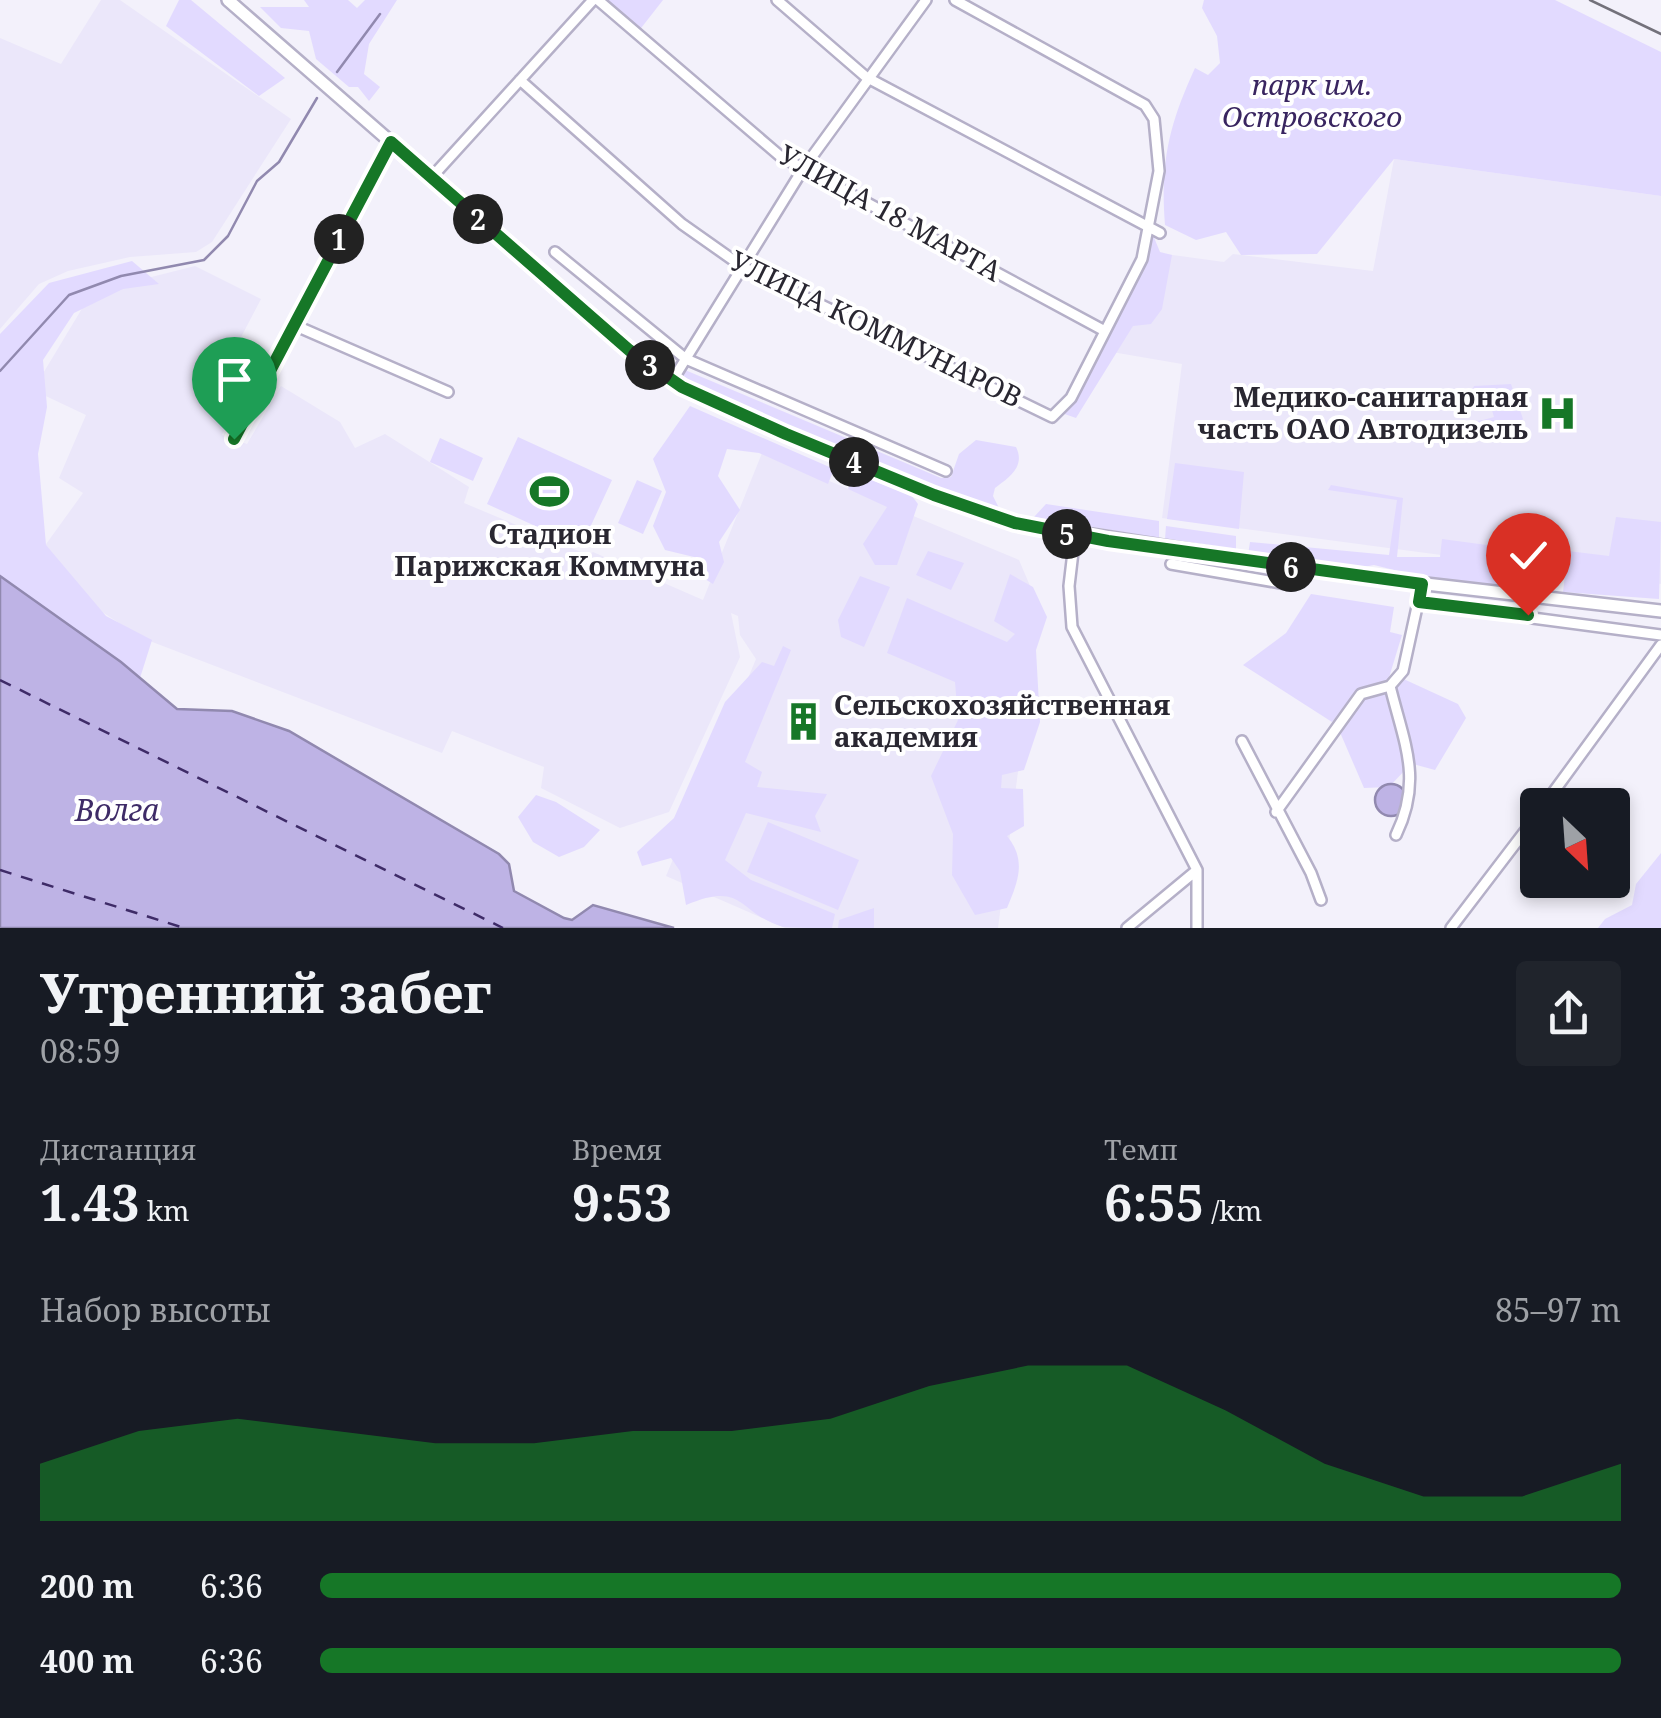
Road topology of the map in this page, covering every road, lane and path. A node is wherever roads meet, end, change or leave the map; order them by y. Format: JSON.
{"nodes":[{"id":1,"x":228,"y":0,"type":"edge"},
{"id":2,"x":596,"y":0,"type":"edge"},
{"id":3,"x":778,"y":0,"type":"edge"},
{"id":4,"x":926,"y":0,"type":"edge"},
{"id":5,"x":955,"y":0,"type":"edge"},
{"id":6,"x":866,"y":78,"type":"junction"},
{"id":7,"x":520,"y":80,"type":"junction"},
{"id":8,"x":391,"y":142,"type":"junction"},
{"id":9,"x":804,"y":169,"type":"junction"},
{"id":10,"x":431,"y":178,"type":"junction"},
{"id":11,"x":1155,"y":230,"type":"junction"},
{"id":12,"x":555,"y":252,"type":"dead end"},
{"id":13,"x":742,"y":268,"type":"junction"},
{"id":14,"x":294,"y":325,"type":"junction"},
{"id":15,"x":1104,"y":330,"type":"junction"},
{"id":16,"x":686,"y":360,"type":"junction"},
{"id":17,"x":672,"y":381,"type":"junction"},
{"id":18,"x":448,"y":392,"type":"dead end"},
{"id":19,"x":234,"y":439,"type":"dead end"},
{"id":20,"x":946,"y":471,"type":"dead end"},
{"id":21,"x":1074,"y":536,"type":"junction"},
{"id":22,"x":1244,"y":560,"type":"junction"},
{"id":23,"x":1172,"y":564,"type":"dead end"},
{"id":24,"x":1240,"y":578,"type":"junction"},
{"id":25,"x":1422,"y":584,"type":"junction"},
{"id":26,"x":1292,"y":585,"type":"dead end"},
{"id":27,"x":1419,"y":602,"type":"junction"},
{"id":28,"x":1661,"y":610,"type":"edge"},
{"id":29,"x":1661,"y":634,"type":"edge"},
{"id":30,"x":1661,"y":645,"type":"edge"},
{"id":31,"x":1390,"y":686,"type":"junction"},
{"id":32,"x":1242,"y":742,"type":"dead end"},
{"id":33,"x":1556,"y":788,"type":"edge"},
{"id":34,"x":1276,"y":812,"type":"junction"},
{"id":35,"x":1396,"y":836,"type":"dead end"},
{"id":36,"x":1520,"y":838,"type":"edge"},
{"id":37,"x":1197,"y":870,"type":"junction"},
{"id":38,"x":1321,"y":900,"type":"dead end"},
{"id":39,"x":1127,"y":928,"type":"edge"},
{"id":40,"x":1197,"y":928,"type":"edge"},
{"id":41,"x":1451,"y":928,"type":"edge"}],
"edges":[{"from":1,"to":8,"type":"main road"},
{"from":2,"to":7,"type":"street"},
{"from":2,"to":9,"type":"street","name":"УЛИЦА 18 МАРТА"},
{"from":3,"to":6,"type":"street"},
{"from":4,"to":6,"type":"street"},
{"from":5,"to":11,"type":"street"},
{"from":6,"to":9,"type":"street"},
{"from":6,"to":11,"type":"street"},
{"from":7,"to":10,"type":"street"},
{"from":7,"to":13,"type":"street","name":"УЛИЦА КОММУНАРОВ"},
{"from":8,"to":10,"type":"main road"},
{"from":8,"to":14,"type":"street"},
{"from":9,"to":13,"type":"street"},
{"from":9,"to":15,"type":"street","name":"УЛИЦА 18 МАРТА"},
{"from":10,"to":17,"type":"main road"},
{"from":11,"to":15,"type":"street"},
{"from":12,"to":16,"type":"street"},
{"from":13,"to":15,"type":"street","name":"УЛИЦА КОММУНАРОВ"},
{"from":13,"to":16,"type":"street"},
{"from":14,"to":18,"type":"street"},
{"from":14,"to":19,"type":"street"},
{"from":16,"to":17,"type":"street"},
{"from":16,"to":20,"type":"street"},
{"from":17,"to":21,"type":"main road"},
{"from":21,"to":22,"type":"main road"},
{"from":21,"to":37,"type":"street"},
{"from":22,"to":24,"type":"street"},
{"from":22,"to":25,"type":"main road"},
{"from":23,"to":24,"type":"street"},
{"from":24,"to":26,"type":"street"},
{"from":25,"to":27,"type":"street"},
{"from":25,"to":28,"type":"main road"},
{"from":27,"to":29,"type":"street"},
{"from":27,"to":31,"type":"street"},
{"from":30,"to":33,"type":"street"},
{"from":31,"to":34,"type":"street"},
{"from":31,"to":35,"type":"street"},
{"from":32,"to":34,"type":"street"},
{"from":34,"to":38,"type":"street"},
{"from":36,"to":41,"type":"street"},
{"from":37,"to":39,"type":"street"},
{"from":37,"to":40,"type":"street"}]}
